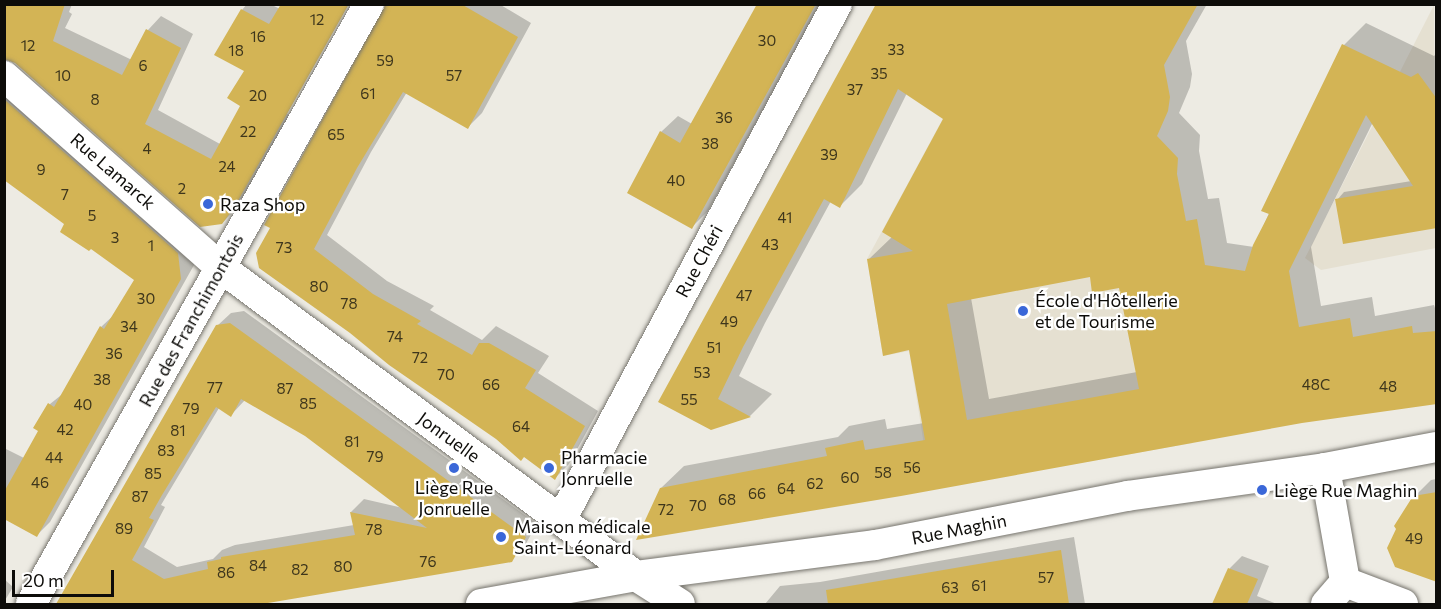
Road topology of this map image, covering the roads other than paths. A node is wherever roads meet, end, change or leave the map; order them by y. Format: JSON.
{"nodes":[{"id":1,"x":369,"y":4,"type":"edge"},
{"id":2,"x":837,"y":4,"type":"edge"},
{"id":3,"x":4,"y":76,"type":"edge"},
{"id":4,"x":220,"y":267,"type":"junction"},
{"id":5,"x":1437,"y":447,"type":"edge"},
{"id":6,"x":1325,"y":468,"type":"junction"},
{"id":7,"x":562,"y":518,"type":"junction"},
{"id":8,"x":636,"y":576,"type":"junction"},
{"id":9,"x":1345,"y":582,"type":"junction"},
{"id":10,"x":31,"y":604,"type":"edge"},
{"id":11,"x":481,"y":604,"type":"edge"},
{"id":12,"x":680,"y":604,"type":"edge"},
{"id":13,"x":1326,"y":604,"type":"edge"},
{"id":14,"x":1403,"y":604,"type":"edge"}],
"edges":[{"from":1,"to":4,"type":"street","name":"Rue des Franchimontois"},
{"from":2,"to":7,"type":"street","name":"Rue Chéri"},
{"from":3,"to":4,"type":"street","name":"Rue Lamarck"},
{"from":4,"to":7,"type":"street","name":"Jonruelle"},
{"from":4,"to":10,"type":"street","name":"Rue des Franchimontois"},
{"from":5,"to":6,"type":"street","name":"Rue Maghin"},
{"from":6,"to":8,"type":"street","name":"Rue Maghin"},
{"from":6,"to":9,"type":"street"},
{"from":7,"to":8,"type":"street","name":"Jonruelle"},
{"from":8,"to":11,"type":"street","name":"Rue Maghin"},
{"from":8,"to":12,"type":"street","name":"Jonruelle"},
{"from":9,"to":13,"type":"street"},
{"from":9,"to":14,"type":"street"}]}
